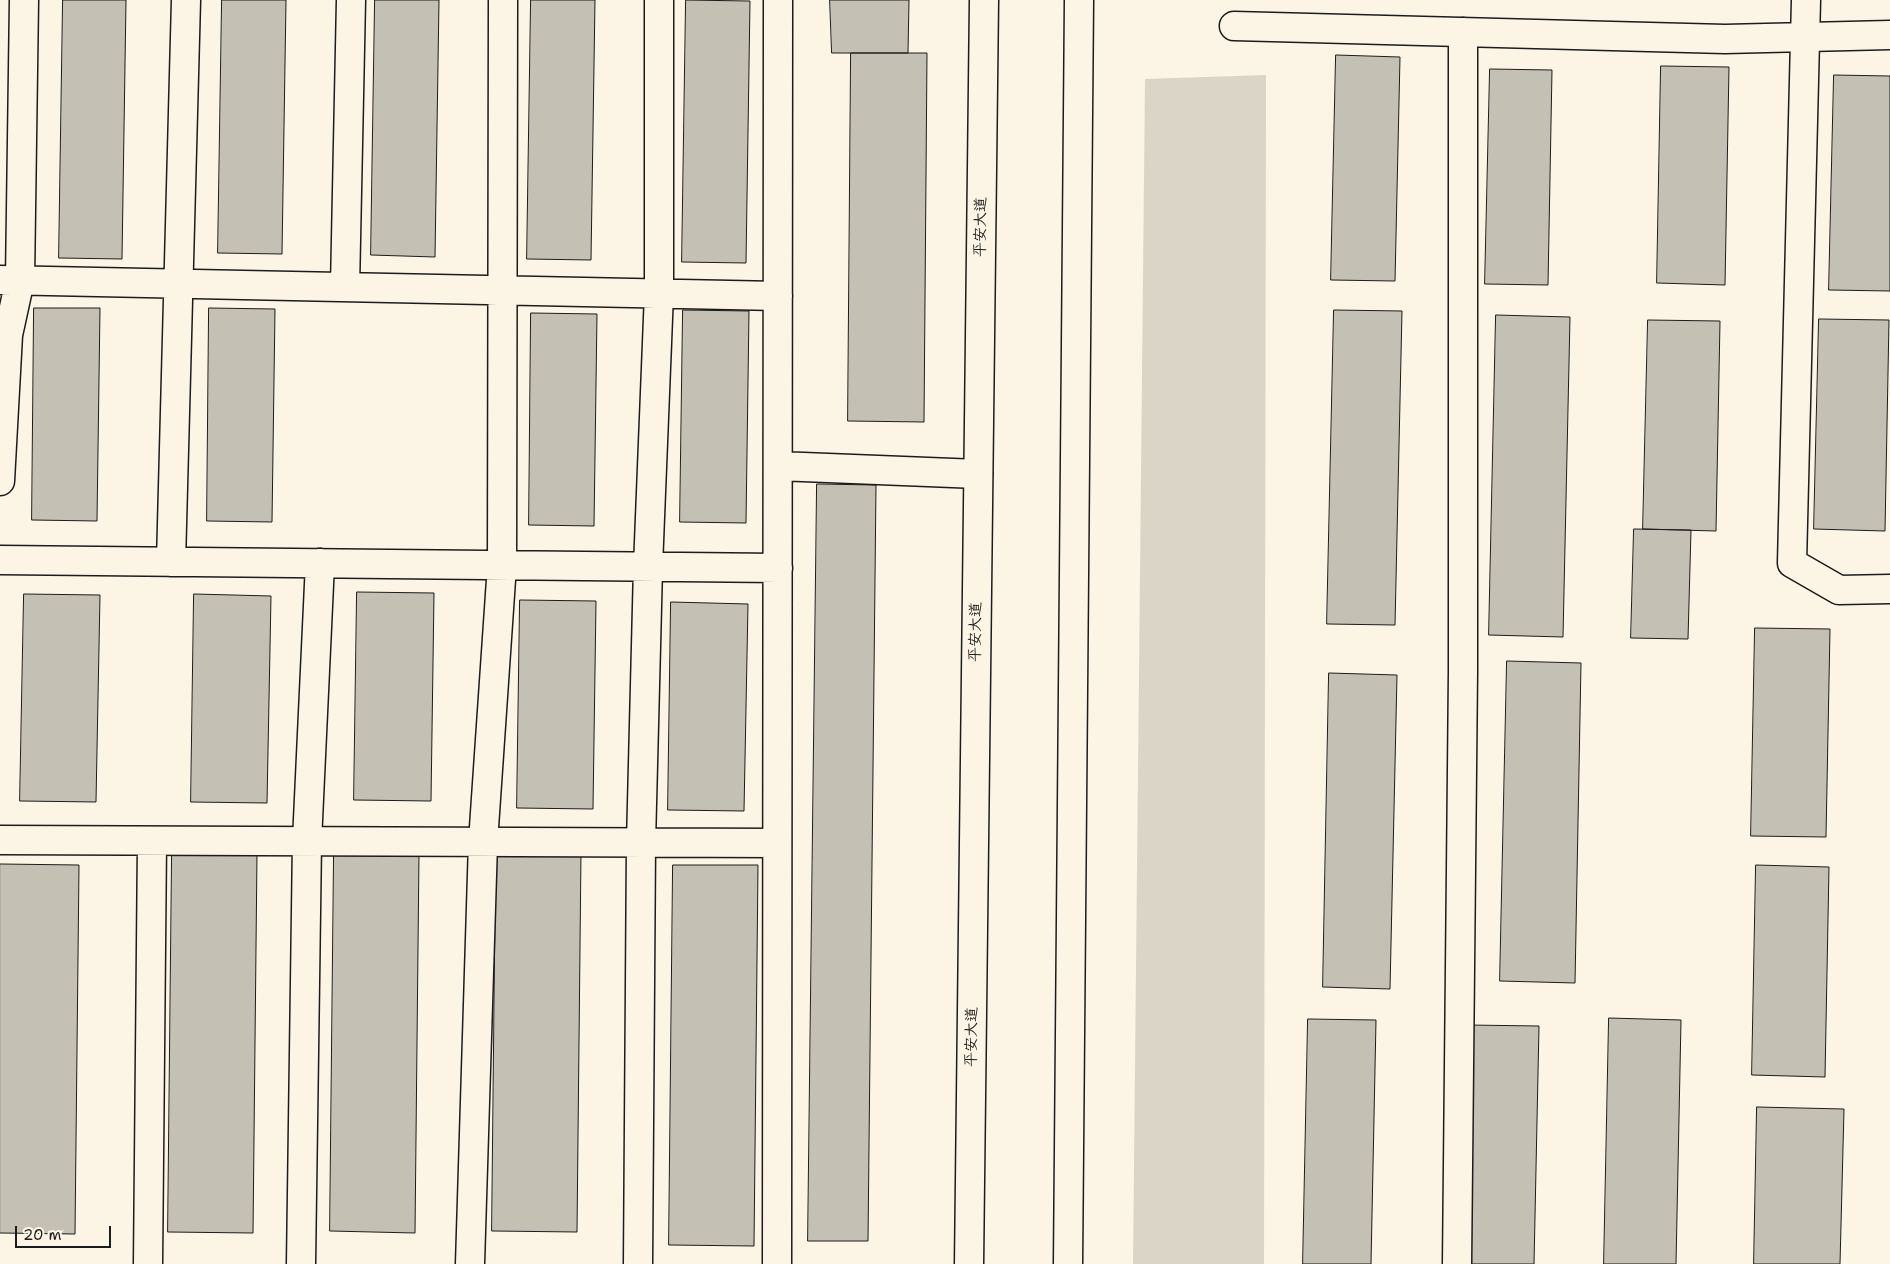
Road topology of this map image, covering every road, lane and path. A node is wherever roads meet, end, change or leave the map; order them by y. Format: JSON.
{"nodes":[{"id":1,"x":24,"y":0,"type":"edge"},
{"id":2,"x":186,"y":0,"type":"edge"},
{"id":3,"x":351,"y":0,"type":"edge"},
{"id":4,"x":503,"y":0,"type":"edge"},
{"id":5,"x":659,"y":0,"type":"edge"},
{"id":6,"x":778,"y":0,"type":"edge"},
{"id":7,"x":984,"y":0,"type":"edge"},
{"id":8,"x":1079,"y":0,"type":"edge"},
{"id":9,"x":1806,"y":0,"type":"edge"},
{"id":10,"x":1234,"y":26,"type":"dead end"},
{"id":11,"x":1463,"y":32,"type":"junction"},
{"id":12,"x":1890,"y":35,"type":"edge"},
{"id":13,"x":1806,"y":37,"type":"junction"},
{"id":14,"x":10,"y":280,"type":"edge"},
{"id":15,"x":179,"y":284,"type":"junction"},
{"id":16,"x":345,"y":287,"type":"junction"},
{"id":17,"x":501,"y":290,"type":"junction"},
{"id":18,"x":659,"y":293,"type":"junction"},
{"id":19,"x":778,"y":296,"type":"junction"},
{"id":20,"x":778,"y":466,"type":"junction"},
{"id":21,"x":978,"y":474,"type":"junction"},
{"id":22,"x":0,"y":481,"type":"edge"},
{"id":23,"x":0,"y":560,"type":"edge"},
{"id":24,"x":171,"y":562,"type":"junction"},
{"id":25,"x":320,"y":564,"type":"junction"},
{"id":26,"x":502,"y":566,"type":"junction"},
{"id":27,"x":648,"y":567,"type":"junction"},
{"id":28,"x":778,"y":568,"type":"junction"},
{"id":29,"x":1890,"y":590,"type":"edge"},
{"id":30,"x":0,"y":840,"type":"edge"},
{"id":31,"x":152,"y":841,"type":"junction"},
{"id":32,"x":307,"y":841,"type":"junction"},
{"id":33,"x":483,"y":842,"type":"junction"},
{"id":34,"x":641,"y":842,"type":"junction"},
{"id":35,"x":777,"y":843,"type":"junction"},
{"id":36,"x":148,"y":1264,"type":"edge"},
{"id":37,"x":301,"y":1264,"type":"edge"},
{"id":38,"x":470,"y":1264,"type":"edge"},
{"id":39,"x":638,"y":1264,"type":"edge"},
{"id":40,"x":776,"y":1264,"type":"edge"},
{"id":41,"x":969,"y":1264,"type":"edge"},
{"id":42,"x":1068,"y":1264,"type":"edge"},
{"id":43,"x":1458,"y":1264,"type":"edge"}],
"edges":[{"from":1,"to":14,"type":"main road"},
{"from":2,"to":15,"type":"main road"},
{"from":3,"to":16,"type":"main road"},
{"from":4,"to":17,"type":"main road"},
{"from":5,"to":18,"type":"main road"},
{"from":6,"to":19,"type":"main road"},
{"from":7,"to":21,"type":"main road","name":"平安大道"},
{"from":8,"to":42,"type":"main road"},
{"from":9,"to":13,"type":"main road"},
{"from":10,"to":11,"type":"main road"},
{"from":11,"to":13,"type":"main road"},
{"from":11,"to":43,"type":"main road"},
{"from":12,"to":13,"type":"main road"},
{"from":13,"to":29,"type":"main road"},
{"from":14,"to":15,"type":"main road"},
{"from":14,"to":22,"type":"main road"},
{"from":15,"to":16,"type":"main road"},
{"from":15,"to":24,"type":"main road"},
{"from":16,"to":17,"type":"main road"},
{"from":17,"to":18,"type":"main road"},
{"from":17,"to":26,"type":"main road"},
{"from":18,"to":19,"type":"main road"},
{"from":18,"to":27,"type":"main road"},
{"from":19,"to":20,"type":"main road"},
{"from":20,"to":21,"type":"main road"},
{"from":20,"to":28,"type":"main road"},
{"from":21,"to":41,"type":"main road","name":"平安大道"},
{"from":23,"to":24,"type":"main road"},
{"from":24,"to":25,"type":"main road"},
{"from":25,"to":26,"type":"main road"},
{"from":25,"to":32,"type":"main road"},
{"from":26,"to":27,"type":"main road"},
{"from":26,"to":33,"type":"main road"},
{"from":27,"to":28,"type":"main road"},
{"from":27,"to":34,"type":"main road"},
{"from":28,"to":35,"type":"main road"},
{"from":30,"to":31,"type":"main road"},
{"from":31,"to":32,"type":"main road"},
{"from":31,"to":36,"type":"main road"},
{"from":32,"to":33,"type":"main road"},
{"from":32,"to":37,"type":"main road"},
{"from":33,"to":34,"type":"main road"},
{"from":33,"to":38,"type":"main road"},
{"from":34,"to":35,"type":"main road"},
{"from":34,"to":39,"type":"main road"},
{"from":35,"to":40,"type":"main road"}]}
